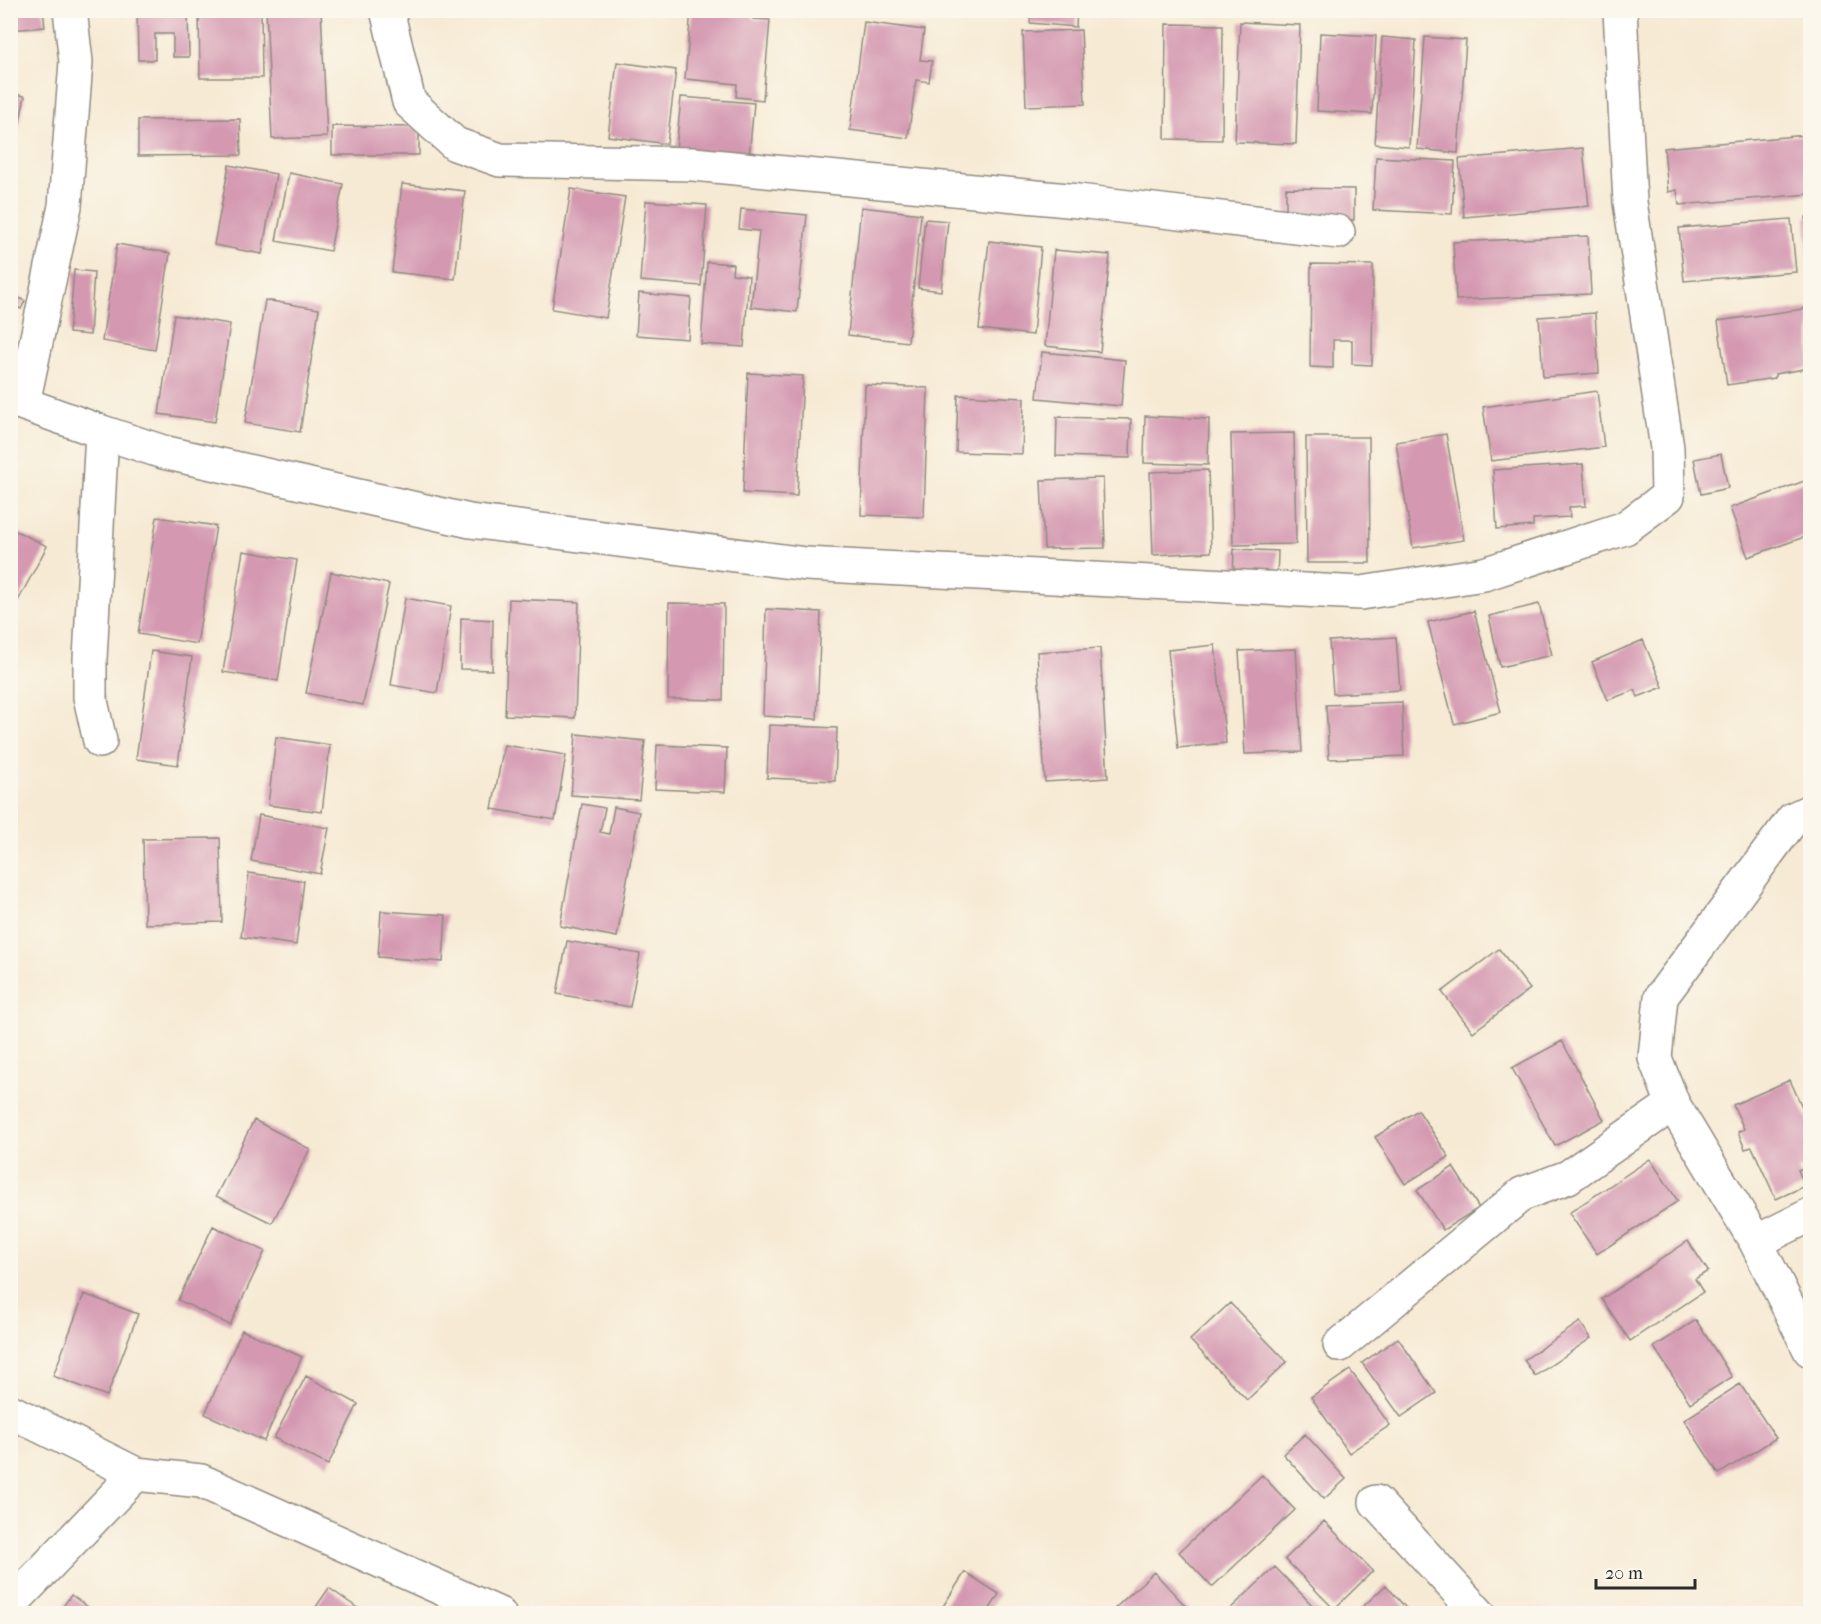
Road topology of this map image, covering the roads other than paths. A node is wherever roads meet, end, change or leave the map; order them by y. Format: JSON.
{"nodes":[{"id":1,"x":70,"y":10,"type":"edge"},
{"id":2,"x":387,"y":10,"type":"edge"},
{"id":3,"x":1620,"y":10,"type":"edge"},
{"id":4,"x":1338,"y":232,"type":"dead end"},
{"id":5,"x":17,"y":401,"type":"edge"},
{"id":6,"x":102,"y":432,"type":"junction"},
{"id":7,"x":100,"y":741,"type":"dead end"},
{"id":8,"x":1810,"y":811,"type":"edge"},
{"id":9,"x":1673,"y":1104,"type":"junction"},
{"id":10,"x":1810,"y":1215,"type":"edge"},
{"id":11,"x":1756,"y":1242,"type":"junction"},
{"id":12,"x":1340,"y":1345,"type":"dead end"},
{"id":13,"x":1810,"y":1350,"type":"edge"},
{"id":14,"x":10,"y":1412,"type":"edge"},
{"id":15,"x":136,"y":1474,"type":"junction"},
{"id":16,"x":1376,"y":1502,"type":"dead end"},
{"id":17,"x":10,"y":1605,"type":"edge"},
{"id":18,"x":499,"y":1614,"type":"edge"},
{"id":19,"x":1479,"y":1614,"type":"edge"}],
"edges":[{"from":1,"to":5,"type":"street"},
{"from":2,"to":4,"type":"street"},
{"from":3,"to":6,"type":"street"},
{"from":5,"to":6,"type":"street"},
{"from":6,"to":7,"type":"street"},
{"from":8,"to":9,"type":"street"},
{"from":9,"to":11,"type":"street"},
{"from":9,"to":12,"type":"street"},
{"from":10,"to":11,"type":"street"},
{"from":11,"to":13,"type":"street"},
{"from":14,"to":15,"type":"street"},
{"from":15,"to":17,"type":"street"},
{"from":15,"to":18,"type":"street"},
{"from":16,"to":19,"type":"street"}]}
